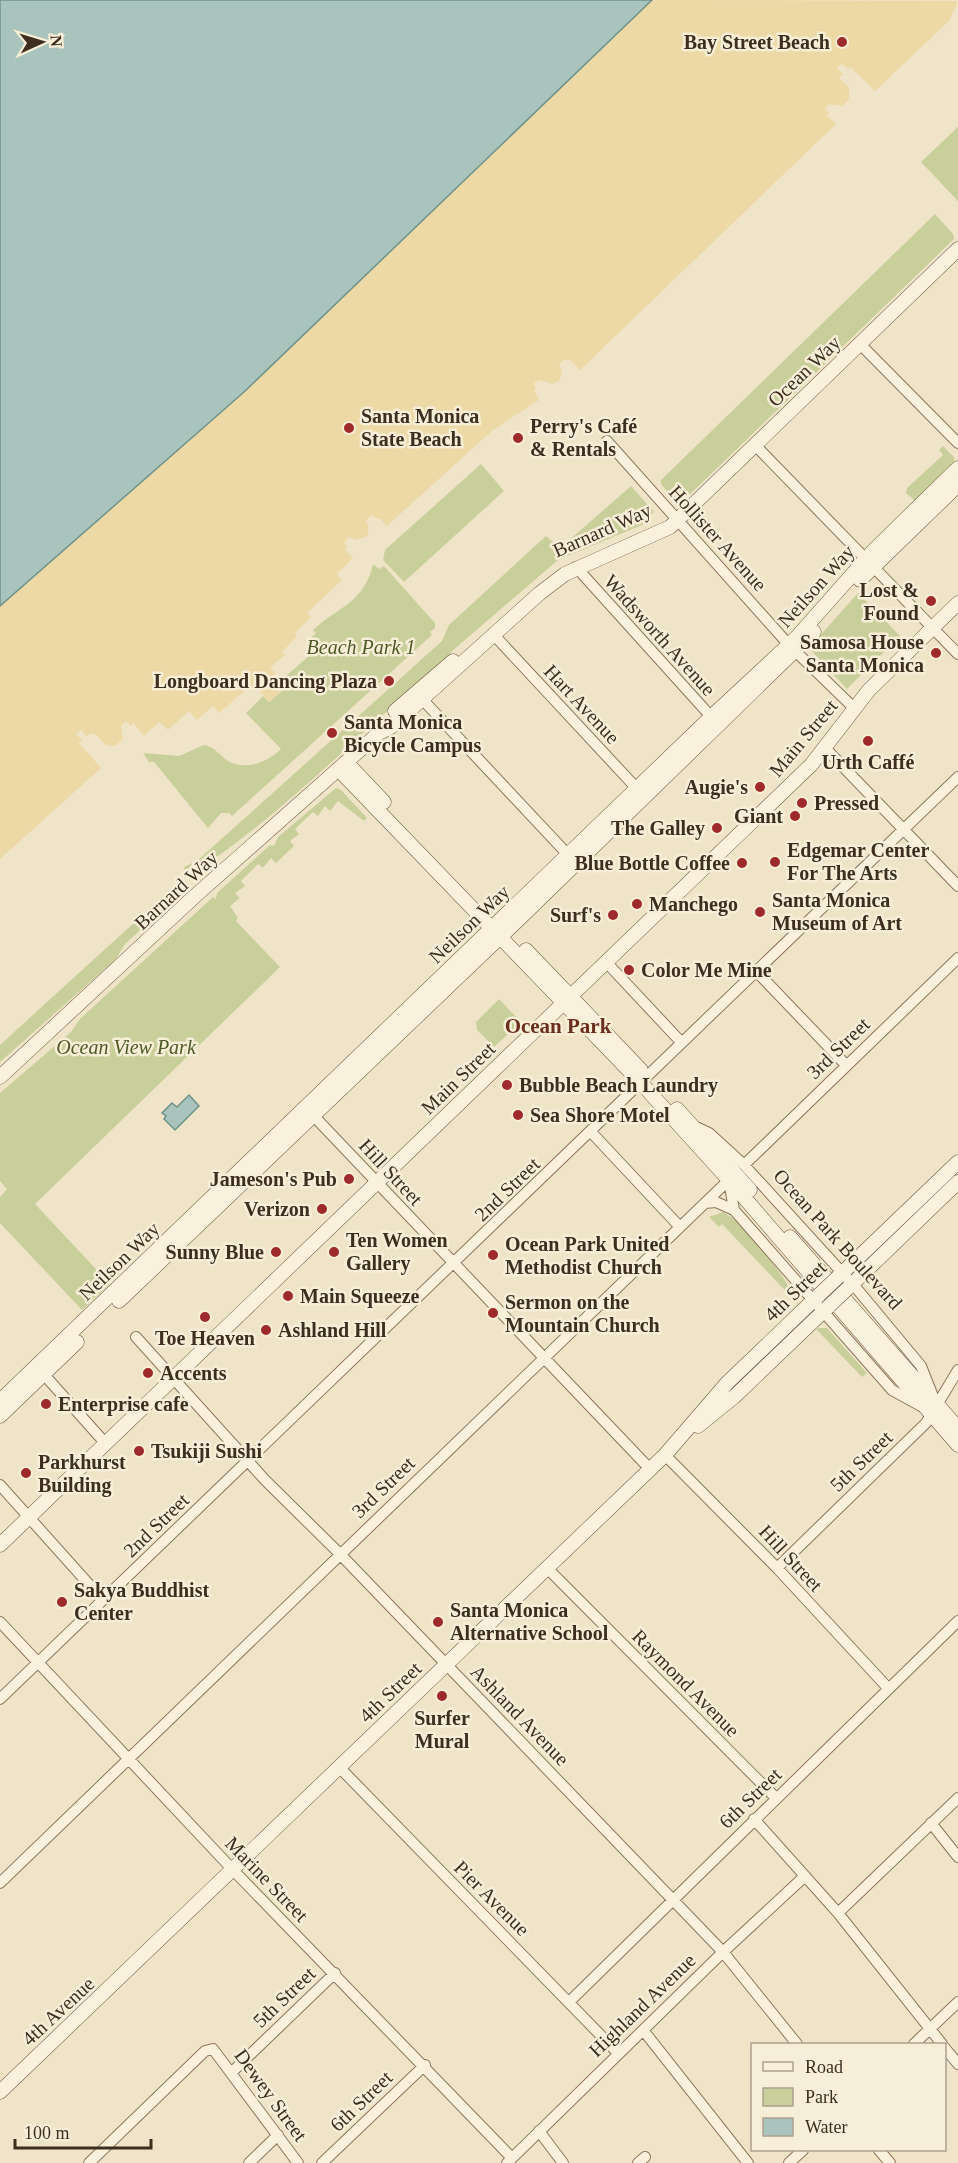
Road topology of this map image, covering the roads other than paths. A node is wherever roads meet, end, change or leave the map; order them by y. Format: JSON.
{"nodes":[{"id":1,"x":958,"y":249,"type":"edge"},
{"id":2,"x":860,"y":344,"type":"junction"},
{"id":3,"x":608,"y":441,"type":"dead end"},
{"id":4,"x":958,"y":443,"type":"edge"},
{"id":5,"x":755,"y":445,"type":"junction"},
{"id":6,"x":958,"y":468,"type":"edge"},
{"id":7,"x":958,"y":486,"type":"edge"},
{"id":8,"x":677,"y":519,"type":"junction"},
{"id":9,"x":870,"y":563,"type":"junction"},
{"id":10,"x":576,"y":567,"type":"junction"},
{"id":11,"x":958,"y":603,"type":"edge"},
{"id":12,"x":934,"y":627,"type":"junction"},
{"id":13,"x":494,"y":635,"type":"junction"},
{"id":14,"x":793,"y":648,"type":"junction"},
{"id":15,"x":958,"y":654,"type":"edge"},
{"id":16,"x":422,"y":699,"type":"junction"},
{"id":17,"x":854,"y":708,"type":"junction"},
{"id":18,"x":715,"y":722,"type":"junction"},
{"id":19,"x":379,"y":733,"type":"junction"},
{"id":20,"x":825,"y":748,"type":"junction"},
{"id":21,"x":342,"y":766,"type":"junction"},
{"id":22,"x":958,"y":777,"type":"edge"},
{"id":23,"x":641,"y":793,"type":"junction"},
{"id":24,"x":904,"y":830,"type":"junction"},
{"id":25,"x":572,"y":859,"type":"junction"},
{"id":26,"x":958,"y":886,"type":"edge"},
{"id":27,"x":500,"y":930,"type":"junction"},
{"id":28,"x":958,"y":958,"type":"edge"},
{"id":29,"x":607,"y":963,"type":"junction"},
{"id":30,"x":757,"y":972,"type":"junction"},
{"id":31,"x":566,"y":1000,"type":"junction"},
{"id":32,"x":681,"y":1042,"type":"junction"},
{"id":33,"x":846,"y":1065,"type":"junction"},
{"id":34,"x":0,"y":1077,"type":"edge"},
{"id":35,"x":644,"y":1080,"type":"junction"},
{"id":36,"x":310,"y":1111,"type":"junction"},
{"id":37,"x":591,"y":1132,"type":"junction"},
{"id":38,"x":958,"y":1162,"type":"edge"},
{"id":39,"x":736,"y":1172,"type":"junction"},
{"id":40,"x":958,"y":1182,"type":"edge"},
{"id":41,"x":377,"y":1184,"type":"junction"},
{"id":42,"x":705,"y":1203,"type":"junction"},
{"id":43,"x":734,"y":1210,"type":"junction"},
{"id":44,"x":680,"y":1227,"type":"junction"},
{"id":45,"x":454,"y":1264,"type":"junction"},
{"id":46,"x":840,"y":1275,"type":"junction"},
{"id":47,"x":850,"y":1286,"type":"junction"},
{"id":48,"x":822,"y":1303,"type":"junction"},
{"id":49,"x":136,"y":1337,"type":"dead end"},
{"id":50,"x":544,"y":1358,"type":"junction"},
{"id":51,"x":958,"y":1370,"type":"edge"},
{"id":52,"x":40,"y":1371,"type":"junction"},
{"id":53,"x":174,"y":1379,"type":"junction"},
{"id":54,"x":0,"y":1401,"type":"edge"},
{"id":55,"x":933,"y":1408,"type":"junction"},
{"id":56,"x":0,"y":1416,"type":"edge"},
{"id":57,"x":958,"y":1428,"type":"edge"},
{"id":58,"x":105,"y":1444,"type":"junction"},
{"id":59,"x":958,"y":1445,"type":"edge"},
{"id":60,"x":665,"y":1455,"type":"junction"},
{"id":61,"x":250,"y":1460,"type":"junction"},
{"id":62,"x":650,"y":1468,"type":"junction"},
{"id":63,"x":0,"y":1485,"type":"edge"},
{"id":64,"x":28,"y":1516,"type":"junction"},
{"id":65,"x":0,"y":1545,"type":"edge"},
{"id":66,"x":340,"y":1554,"type":"junction"},
{"id":67,"x":547,"y":1568,"type":"junction"},
{"id":68,"x":777,"y":1568,"type":"junction"},
{"id":69,"x":103,"y":1600,"type":"junction"},
{"id":70,"x":958,"y":1621,"type":"edge"},
{"id":71,"x":0,"y":1622,"type":"edge"},
{"id":72,"x":38,"y":1664,"type":"junction"},
{"id":73,"x":446,"y":1665,"type":"junction"},
{"id":74,"x":888,"y":1688,"type":"junction"},
{"id":75,"x":0,"y":1699,"type":"edge"},
{"id":76,"x":128,"y":1760,"type":"junction"},
{"id":77,"x":340,"y":1768,"type":"junction"},
{"id":78,"x":776,"y":1798,"type":"junction"},
{"id":79,"x":958,"y":1798,"type":"edge"},
{"id":80,"x":754,"y":1820,"type":"junction"},
{"id":81,"x":931,"y":1823,"type":"junction"},
{"id":82,"x":958,"y":1857,"type":"edge"},
{"id":83,"x":233,"y":1870,"type":"junction"},
{"id":84,"x":805,"y":1876,"type":"junction"},
{"id":85,"x":0,"y":1882,"type":"edge"},
{"id":86,"x":673,"y":1899,"type":"junction"},
{"id":87,"x":838,"y":1913,"type":"junction"},
{"id":88,"x":723,"y":1952,"type":"junction"},
{"id":89,"x":142,"y":1958,"type":"joint"},
{"id":90,"x":335,"y":1973,"type":"junction"},
{"id":91,"x":569,"y":2002,"type":"junction"},
{"id":92,"x":958,"y":2002,"type":"edge"},
{"id":93,"x":930,"y":2029,"type":"junction"},
{"id":94,"x":643,"y":2030,"type":"junction"},
{"id":95,"x":796,"y":2043,"type":"edge"},
{"id":96,"x":915,"y":2043,"type":"edge"},
{"id":97,"x":941,"y":2043,"type":"edge"},
{"id":98,"x":946,"y":2050,"type":"edge"},
{"id":99,"x":618,"y":2053,"type":"junction"},
{"id":100,"x":958,"y":2064,"type":"edge"},
{"id":101,"x":425,"y":2065,"type":"junction"},
{"id":102,"x":232,"y":2072,"type":"junction"},
{"id":103,"x":0,"y":2092,"type":"edge"},
{"id":104,"x":539,"y":2131,"type":"junction"},
{"id":105,"x":278,"y":2135,"type":"junction"},
{"id":106,"x":802,"y":2151,"type":"edge"},
{"id":107,"x":880,"y":2151,"type":"edge"},
{"id":108,"x":510,"y":2160,"type":"edge"},
{"id":109,"x":89,"y":2163,"type":"edge"},
{"id":110,"x":249,"y":2163,"type":"edge"},
{"id":111,"x":298,"y":2163,"type":"edge"},
{"id":112,"x":322,"y":2163,"type":"edge"},
{"id":113,"x":563,"y":2163,"type":"edge"},
{"id":114,"x":748,"y":2163,"type":"edge"},
{"id":115,"x":789,"y":2163,"type":"edge"},
{"id":116,"x":890,"y":2163,"type":"edge"}],
"edges":[{"from":1,"to":2,"type":"street","name":"Ocean Way"},
{"from":2,"to":4,"type":"street"},
{"from":2,"to":5,"type":"street","name":"Ocean Way"},
{"from":3,"to":8,"type":"street","name":"Hollister Avenue"},
{"from":5,"to":8,"type":"street","name":"Ocean Way"},
{"from":5,"to":9,"type":"street"},
{"from":6,"to":9,"type":"street","name":"Neilson Way"},
{"from":7,"to":9,"type":"street","name":"Neilson Way"},
{"from":8,"to":10,"type":"street","name":"Barnard Way"},
{"from":8,"to":14,"type":"street","name":"Hollister Avenue"},
{"from":8,"to":19,"type":"street","name":"Barnard Way"},
{"from":9,"to":12,"type":"street"},
{"from":9,"to":14,"type":"street","name":"Neilson Way"},
{"from":10,"to":13,"type":"street","name":"Barnard Way"},
{"from":10,"to":18,"type":"street","name":"Wadsworth Avenue"},
{"from":11,"to":12,"type":"street","name":"Main Street"},
{"from":12,"to":15,"type":"street"},
{"from":12,"to":17,"type":"street","name":"Main Street"},
{"from":13,"to":16,"type":"street","name":"Barnard Way"},
{"from":13,"to":23,"type":"street","name":"Hart Avenue"},
{"from":14,"to":17,"type":"street","name":"Hollister Avenue"},
{"from":14,"to":18,"type":"street","name":"Neilson Way"},
{"from":16,"to":19,"type":"street","name":"Barnard Way"},
{"from":16,"to":25,"type":"street"},
{"from":17,"to":20,"type":"street","name":"Main Street"},
{"from":18,"to":23,"type":"street","name":"Neilson Way"},
{"from":19,"to":21,"type":"street","name":"Barnard Way"},
{"from":20,"to":24,"type":"street"},
{"from":20,"to":29,"type":"street","name":"Main Street"},
{"from":21,"to":27,"type":"street","name":"Ocean Park Boulevard"},
{"from":21,"to":34,"type":"street","name":"Barnard Way"},
{"from":22,"to":24,"type":"street","name":"2nd Street"},
{"from":23,"to":25,"type":"street","name":"Neilson Way"},
{"from":24,"to":26,"type":"street"},
{"from":24,"to":30,"type":"street","name":"2nd Street"},
{"from":25,"to":27,"type":"street","name":"Neilson Way"},
{"from":27,"to":31,"type":"street","name":"Ocean Park Boulevard"},
{"from":27,"to":36,"type":"street","name":"Neilson Way"},
{"from":28,"to":33,"type":"street","name":"3rd Street"},
{"from":29,"to":31,"type":"street","name":"Main Street"},
{"from":29,"to":32,"type":"street"},
{"from":30,"to":32,"type":"street","name":"2nd Street"},
{"from":30,"to":33,"type":"street"},
{"from":31,"to":35,"type":"street","name":"Ocean Park Boulevard"},
{"from":31,"to":41,"type":"street","name":"Main Street"},
{"from":32,"to":35,"type":"street","name":"2nd Street"},
{"from":33,"to":39,"type":"street","name":"3rd Street"},
{"from":35,"to":37,"type":"street","name":"2nd Street"},
{"from":35,"to":39,"type":"street","name":"Ocean Park Boulevard"},
{"from":35,"to":39,"type":"street","name":"Ocean Park Boulevard"},
{"from":36,"to":41,"type":"street","name":"Hill Street"},
{"from":36,"to":52,"type":"street","name":"Neilson Way"},
{"from":37,"to":44,"type":"street"},
{"from":37,"to":45,"type":"street","name":"2nd Street"},
{"from":38,"to":46,"type":"street","name":"4th Street"},
{"from":39,"to":42,"type":"street","name":"3rd Street"},
{"from":39,"to":43,"type":"street"},
{"from":39,"to":46,"type":"street","name":"Ocean Park Boulevard"},
{"from":39,"to":55,"type":"street","name":"Ocean Park Boulevard"},
{"from":40,"to":47,"type":"street","name":"4th Street"},
{"from":41,"to":45,"type":"street","name":"Hill Street"},
{"from":41,"to":53,"type":"street","name":"Main Street"},
{"from":42,"to":43,"type":"street"},
{"from":42,"to":44,"type":"street","name":"3rd Street"},
{"from":43,"to":48,"type":"street","name":"Ocean Park Boulevard"},
{"from":44,"to":50,"type":"street","name":"3rd Street"},
{"from":45,"to":50,"type":"street","name":"Hill Street"},
{"from":45,"to":61,"type":"street","name":"2nd Street"},
{"from":46,"to":47,"type":"street","name":"Ocean Park Boulevard"},
{"from":46,"to":48,"type":"street","name":"4th Street","bridge":true},
{"from":47,"to":48,"type":"street","name":"4th Street","bridge":true},
{"from":47,"to":55,"type":"street","name":"Ocean Park Boulevard"},
{"from":48,"to":55,"type":"street","name":"Ocean Park Boulevard"},
{"from":48,"to":60,"type":"street","name":"4th Street"},
{"from":49,"to":53,"type":"street","name":"Ashland Avenue"},
{"from":50,"to":62,"type":"street","name":"Hill Street"},
{"from":50,"to":66,"type":"street","name":"3rd Street"},
{"from":51,"to":55,"type":"street","name":"5th Street"},
{"from":52,"to":54,"type":"street","name":"Neilson Way"},
{"from":52,"to":56,"type":"street","name":"Neilson Way"},
{"from":52,"to":58,"type":"street"},
{"from":53,"to":58,"type":"street","name":"Main Street"},
{"from":53,"to":61,"type":"street","name":"Ashland Avenue"},
{"from":55,"to":57,"type":"street","name":"Ocean Park Boulevard"},
{"from":55,"to":59,"type":"street","name":"Ocean Park Boulevard"},
{"from":55,"to":68,"type":"street","name":"5th Street"},
{"from":58,"to":64,"type":"street","name":"Main Street"},
{"from":60,"to":62,"type":"street","name":"4th Street"},
{"from":60,"to":68,"type":"street","name":"Hill Street"},
{"from":61,"to":66,"type":"street","name":"Ashland Avenue"},
{"from":61,"to":69,"type":"street","name":"2nd Street"},
{"from":62,"to":67,"type":"street","name":"4th Street"},
{"from":63,"to":64,"type":"street"},
{"from":64,"to":65,"type":"street","name":"Main Street"},
{"from":64,"to":69,"type":"street"},
{"from":66,"to":73,"type":"street","name":"Ashland Avenue"},
{"from":66,"to":76,"type":"street","name":"3rd Street"},
{"from":67,"to":73,"type":"street","name":"4th Street"},
{"from":67,"to":78,"type":"street","name":"Raymond Avenue"},
{"from":68,"to":74,"type":"street","name":"Hill Street"},
{"from":69,"to":72,"type":"street","name":"2nd Street"},
{"from":70,"to":74,"type":"street","name":"6th Street"},
{"from":71,"to":72,"type":"street","name":"Marine Street"},
{"from":72,"to":75,"type":"street","name":"2nd Street"},
{"from":72,"to":76,"type":"street","name":"Marine Street"},
{"from":73,"to":77,"type":"street","name":"4th Street"},
{"from":73,"to":86,"type":"street","name":"Ashland Avenue"},
{"from":74,"to":78,"type":"street","name":"6th Street"},
{"from":76,"to":83,"type":"street","name":"Marine Street"},
{"from":76,"to":85,"type":"street","name":"3rd Street"},
{"from":77,"to":83,"type":"street","name":"4th Street"},
{"from":77,"to":91,"type":"street","name":"Pier Avenue"},
{"from":78,"to":80,"type":"street","name":"6th Street"},
{"from":79,"to":81,"type":"street"},
{"from":80,"to":84,"type":"street"},
{"from":80,"to":86,"type":"street","name":"6th Street"},
{"from":81,"to":82,"type":"street"},
{"from":81,"to":87,"type":"street"},
{"from":83,"to":89,"type":"street","name":"4th Street"},
{"from":83,"to":90,"type":"street","name":"Marine Street"},
{"from":84,"to":87,"type":"street"},
{"from":84,"to":88,"type":"street","name":"Highland Avenue"},
{"from":86,"to":88,"type":"street","name":"Ashland Avenue"},
{"from":86,"to":91,"type":"street","name":"6th Street"},
{"from":87,"to":93,"type":"street"},
{"from":88,"to":94,"type":"street","name":"Highland Avenue"},
{"from":88,"to":95,"type":"street","name":"Ashland Avenue"},
{"from":89,"to":103,"type":"street","name":"4th Avenue"},
{"from":90,"to":101,"type":"street","name":"Marine Street"},
{"from":90,"to":102,"type":"street","name":"5th Street"},
{"from":91,"to":99,"type":"street","name":"Pier Avenue"},
{"from":92,"to":93,"type":"street"},
{"from":93,"to":96,"type":"street"},
{"from":93,"to":97,"type":"street"},
{"from":94,"to":99,"type":"street","name":"Highland Avenue"},
{"from":94,"to":114,"type":"street"},
{"from":98,"to":100,"type":"street"},
{"from":99,"to":104,"type":"street","name":"Highland Avenue"},
{"from":101,"to":108,"type":"street","name":"Marine Street"},
{"from":101,"to":112,"type":"street","name":"6th Street"},
{"from":102,"to":105,"type":"street","name":"Dewey Street"},
{"from":102,"to":109,"type":"street","name":"Dewey Street"},
{"from":104,"to":108,"type":"street","name":"Highland Avenue"},
{"from":104,"to":113,"type":"street"},
{"from":105,"to":110,"type":"street"},
{"from":105,"to":111,"type":"street","name":"Dewey Street"},
{"from":106,"to":115,"type":"street"},
{"from":107,"to":116,"type":"street"}]}
